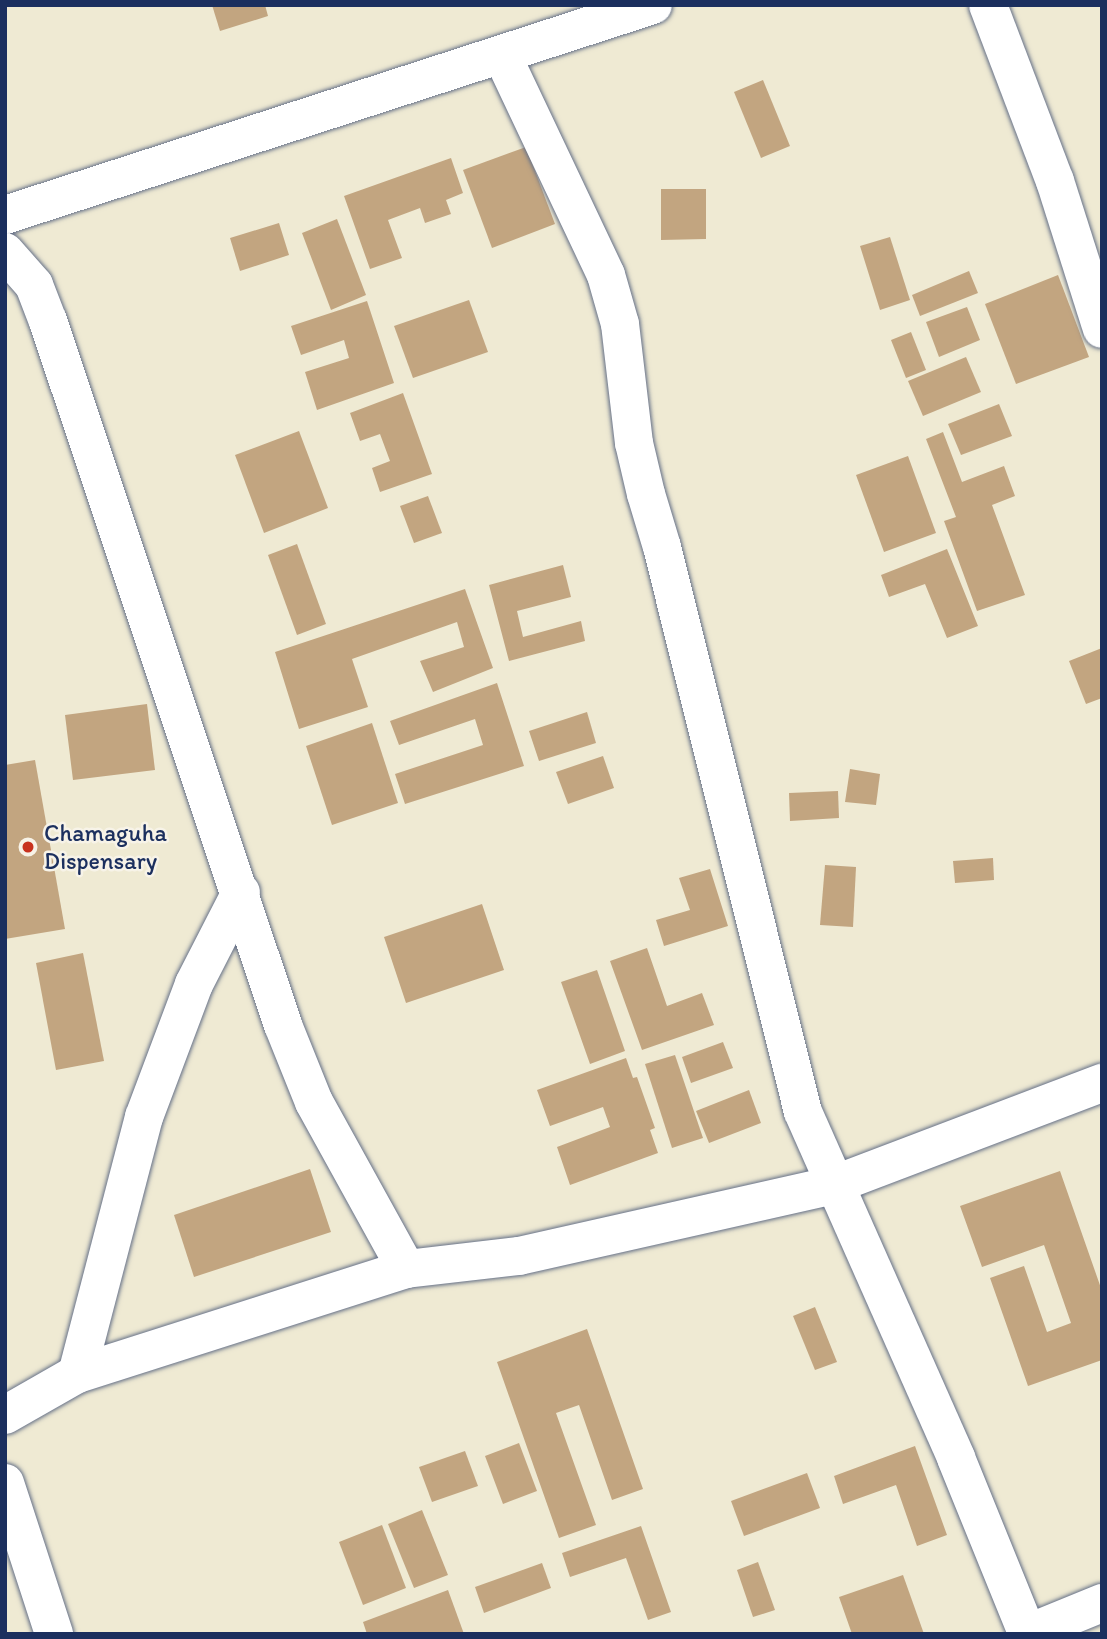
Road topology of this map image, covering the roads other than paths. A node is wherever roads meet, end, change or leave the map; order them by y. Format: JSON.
{"nodes":[{"id":1,"x":653,"y":5,"type":"edge"},
{"id":2,"x":988,"y":5,"type":"edge"},
{"id":3,"x":502,"y":55,"type":"junction"},
{"id":4,"x":5,"y":215,"type":"edge"},
{"id":5,"x":5,"y":252,"type":"edge"},
{"id":6,"x":1102,"y":329,"type":"edge"},
{"id":7,"x":241,"y":892,"type":"junction"},
{"id":8,"x":1102,"y":1083,"type":"edge"},
{"id":9,"x":833,"y":1185,"type":"junction"},
{"id":10,"x":406,"y":1269,"type":"junction"},
{"id":11,"x":77,"y":1374,"type":"junction"},
{"id":12,"x":5,"y":1415,"type":"edge"},
{"id":13,"x":5,"y":1483,"type":"edge"},
{"id":14,"x":1102,"y":1603,"type":"edge"},
{"id":15,"x":1027,"y":1633,"type":"edge"},
{"id":16,"x":54,"y":1634,"type":"edge"}],
"edges":[{"from":1,"to":3,"type":"street"},
{"from":2,"to":6,"type":"street"},
{"from":3,"to":4,"type":"street"},
{"from":3,"to":9,"type":"street"},
{"from":5,"to":7,"type":"street"},
{"from":7,"to":10,"type":"street"},
{"from":7,"to":11,"type":"street"},
{"from":8,"to":9,"type":"street"},
{"from":9,"to":10,"type":"street"},
{"from":9,"to":15,"type":"street"},
{"from":10,"to":11,"type":"street"},
{"from":11,"to":12,"type":"street"},
{"from":13,"to":16,"type":"street"},
{"from":14,"to":15,"type":"street"}]}
